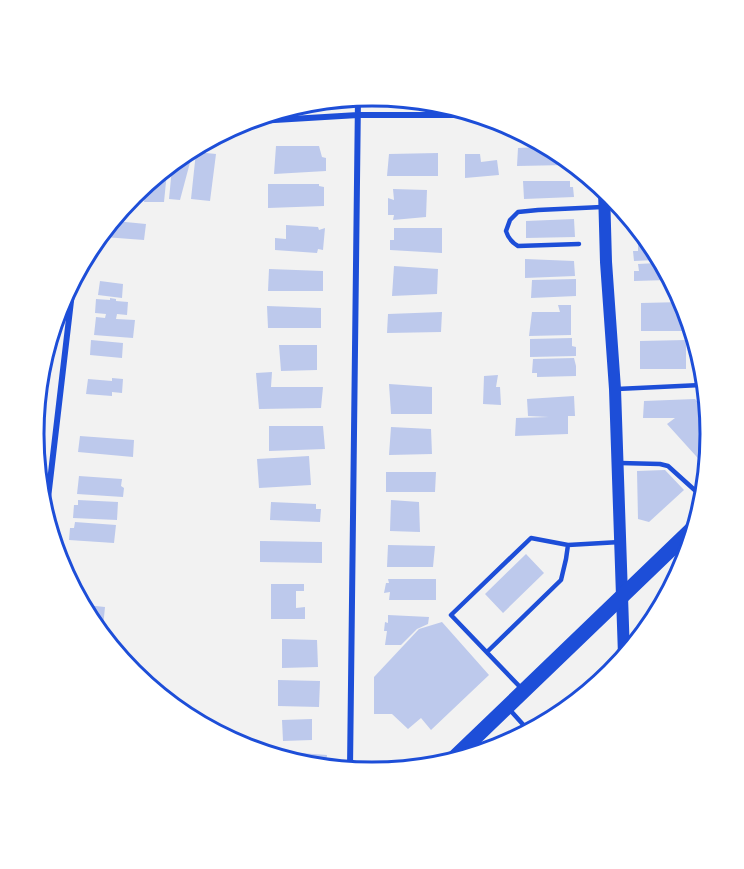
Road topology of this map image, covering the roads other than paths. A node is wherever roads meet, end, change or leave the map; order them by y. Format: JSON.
{"nodes":[{"id":1,"x":358,"y":107,"type":"edge"},
{"id":2,"x":358,"y":115,"type":"junction"},
{"id":3,"x":449,"y":115,"type":"edge"},
{"id":4,"x":277,"y":120,"type":"edge"},
{"id":5,"x":604,"y":202,"type":"edge"},
{"id":6,"x":604,"y":207,"type":"junction"},
{"id":7,"x":579,"y":244,"type":"dead end"},
{"id":8,"x":71,"y":305,"type":"edge"},
{"id":9,"x":697,"y":386,"type":"edge"},
{"id":10,"x":615,"y":389,"type":"junction"},
{"id":11,"x":617,"y":463,"type":"junction"},
{"id":12,"x":695,"y":491,"type":"edge"},
{"id":13,"x":49,"y":492,"type":"edge"},
{"id":14,"x":684,"y":537,"type":"edge"},
{"id":15,"x":620,"y":542,"type":"junction"},
{"id":16,"x":568,"y":545,"type":"junction"},
{"id":17,"x":622,"y":597,"type":"junction"},
{"id":18,"x":624,"y":645,"type":"edge"},
{"id":19,"x":487,"y":652,"type":"junction"},
{"id":20,"x":524,"y":691,"type":"junction"},
{"id":21,"x":507,"y":707,"type":"junction"},
{"id":22,"x":524,"y":725,"type":"edge"},
{"id":23,"x":462,"y":751,"type":"edge"},
{"id":24,"x":350,"y":762,"type":"edge"}],
"edges":[{"from":1,"to":2,"type":"street"},
{"from":2,"to":3,"type":"street"},
{"from":2,"to":4,"type":"street"},
{"from":2,"to":24,"type":"street"},
{"from":5,"to":6,"type":"main road"},
{"from":6,"to":7,"type":"lane"},
{"from":6,"to":10,"type":"main road"},
{"from":8,"to":13,"type":"street"},
{"from":9,"to":10,"type":"lane"},
{"from":10,"to":11,"type":"main road"},
{"from":11,"to":12,"type":"lane"},
{"from":11,"to":15,"type":"main road"},
{"from":14,"to":17,"type":"main road"},
{"from":15,"to":16,"type":"lane"},
{"from":15,"to":17,"type":"main road"},
{"from":16,"to":19,"type":"lane"},
{"from":16,"to":19,"type":"lane"},
{"from":17,"to":18,"type":"main road"},
{"from":17,"to":20,"type":"main road"},
{"from":19,"to":20,"type":"lane"},
{"from":20,"to":21,"type":"main road"},
{"from":21,"to":22,"type":"lane"},
{"from":21,"to":23,"type":"main road"}]}
